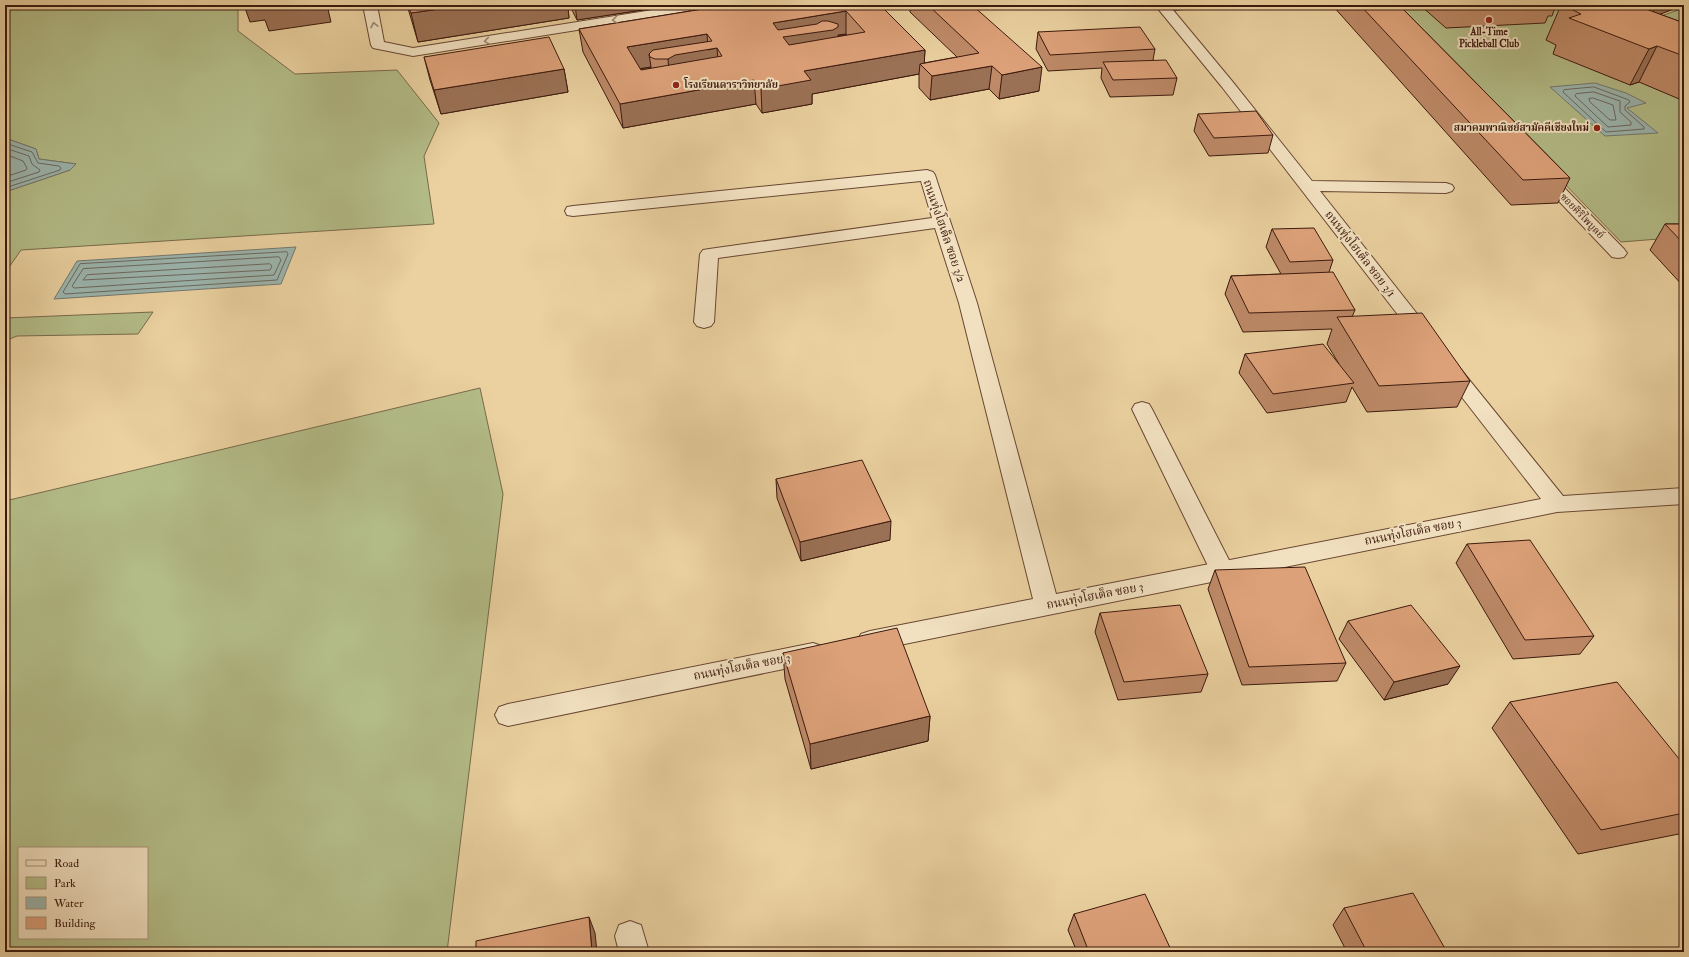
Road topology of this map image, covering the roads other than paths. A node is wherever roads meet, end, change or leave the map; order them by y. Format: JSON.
{"nodes":[{"id":1,"x":370,"y":5,"type":"edge"},
{"id":2,"x":709,"y":5,"type":"edge"},
{"id":3,"x":1190,"y":5,"type":"edge"},
{"id":4,"x":1162,"y":6,"type":"edge"},
{"id":5,"x":1531,"y":163,"type":"edge"},
{"id":6,"x":1306,"y":186,"type":"junction"},
{"id":7,"x":1446,"y":188,"type":"dead end"},
{"id":8,"x":573,"y":211,"type":"dead end"},
{"id":9,"x":943,"y":222,"type":"junction"},
{"id":10,"x":1618,"y":253,"type":"dead end"},
{"id":11,"x":704,"y":322,"type":"dead end"},
{"id":12,"x":1142,"y":409,"type":"dead end"},
{"id":13,"x":1684,"y":496,"type":"edge"},
{"id":14,"x":1557,"y":504,"type":"junction"},
{"id":15,"x":1222,"y":570,"type":"junction"},
{"id":16,"x":1047,"y":606,"type":"junction"},
{"id":17,"x":508,"y":715,"type":"dead end"}],
"edges":[{"from":2,"to":1,"type":"street","one_way":true},
{"from":3,"to":4,"type":"street"},
{"from":4,"to":6,"type":"street","name":"ถนนทุ่งโฮเต็ล ซอย 3/1"},
{"from":5,"to":10,"type":"street","name":"ซอยศิริไพบูลย์"},
{"from":6,"to":7,"type":"street"},
{"from":6,"to":14,"type":"street","name":"ถนนทุ่งโฮเต็ล ซอย 3/1"},
{"from":8,"to":9,"type":"street","name":"ถนนทุ่งโฮเต็ล ซอย 3/2"},
{"from":9,"to":11,"type":"street"},
{"from":9,"to":16,"type":"street","name":"ถนนทุ่งโฮเต็ล ซอย 3/2"},
{"from":12,"to":15,"type":"street"},
{"from":13,"to":14,"type":"street","name":"ถนนทุ่งโฮเต็ล ซอย 3"},
{"from":14,"to":15,"type":"street","name":"ถนนทุ่งโฮเต็ล ซอย 3"},
{"from":15,"to":16,"type":"street","name":"ถนนทุ่งโฮเต็ล ซอย 3"},
{"from":16,"to":17,"type":"street","name":"ถนนทุ่งโฮเต็ล ซอย 3"}]}
